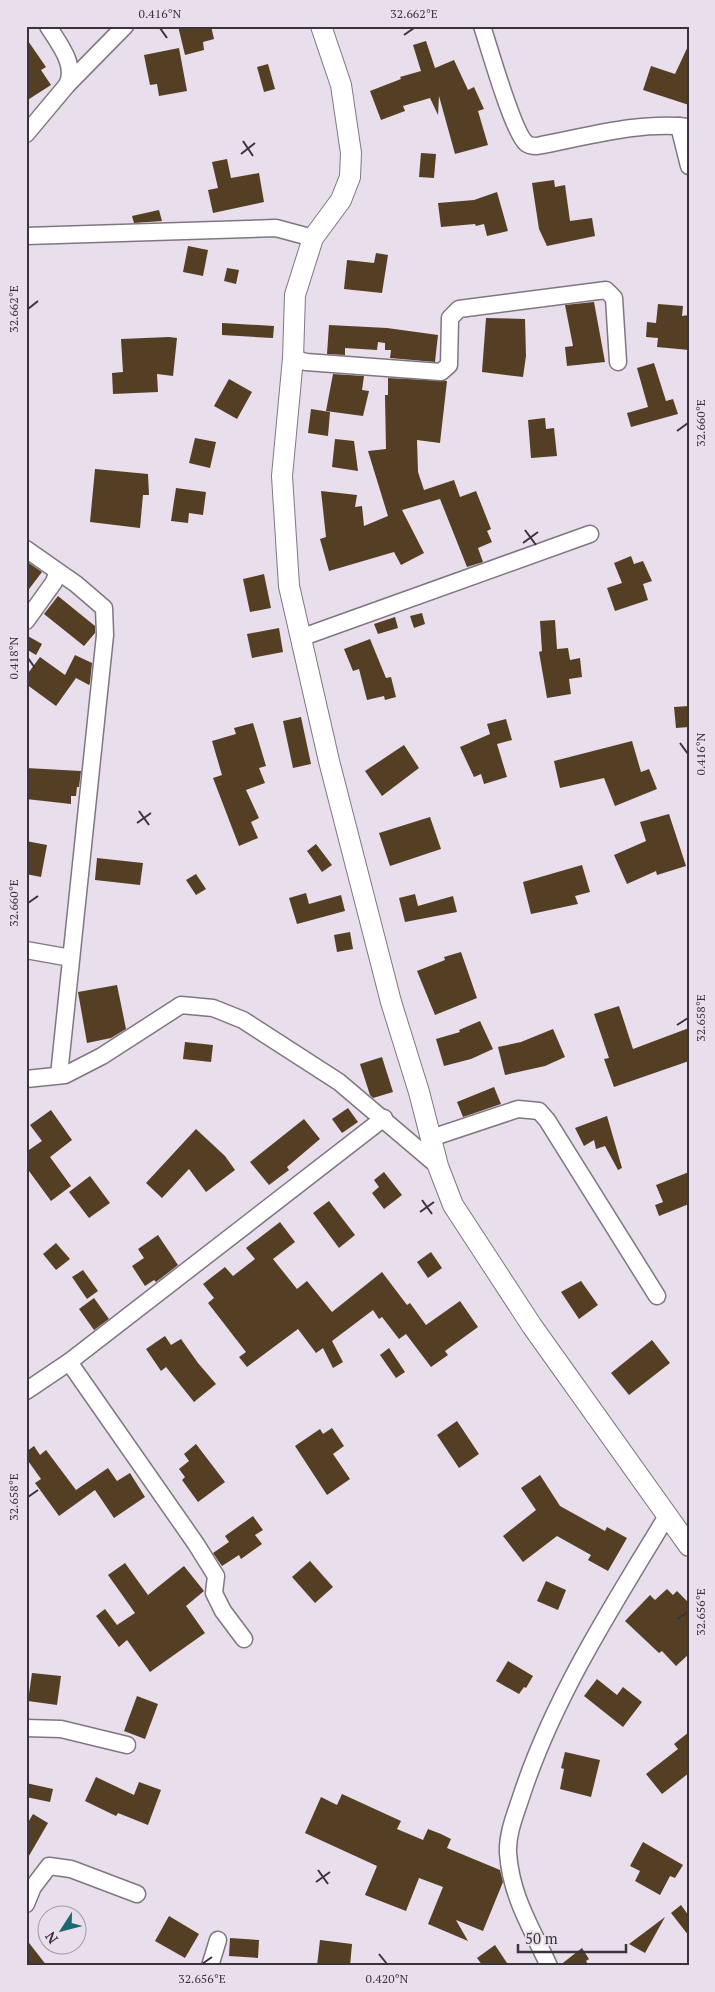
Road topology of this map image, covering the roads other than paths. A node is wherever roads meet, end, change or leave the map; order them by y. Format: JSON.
{"nodes":[{"id":1,"x":48,"y":26,"type":"edge"},
{"id":2,"x":125,"y":26,"type":"edge"},
{"id":3,"x":322,"y":26,"type":"edge"},
{"id":4,"x":482,"y":26,"type":"edge"},
{"id":5,"x":67,"y":85,"type":"junction"},
{"id":6,"x":684,"y":126,"type":"edge"},
{"id":7,"x":26,"y":134,"type":"edge"},
{"id":8,"x":689,"y":166,"type":"edge"},
{"id":9,"x":26,"y":236,"type":"edge"},
{"id":10,"x":313,"y":238,"type":"junction"},
{"id":11,"x":293,"y":358,"type":"junction"},
{"id":12,"x":618,"y":362,"type":"dead end"},
{"id":13,"x":590,"y":534,"type":"dead end"},
{"id":14,"x":26,"y":549,"type":"edge"},
{"id":15,"x":57,"y":572,"type":"junction"},
{"id":16,"x":26,"y":621,"type":"edge"},
{"id":17,"x":300,"y":638,"type":"junction"},
{"id":18,"x":26,"y":950,"type":"edge"},
{"id":19,"x":72,"y":958,"type":"junction"},
{"id":20,"x":59,"y":1075,"type":"junction"},
{"id":21,"x":26,"y":1079,"type":"edge"},
{"id":22,"x":384,"y":1118,"type":"junction"},
{"id":23,"x":431,"y":1138,"type":"junction"},
{"id":24,"x":438,"y":1166,"type":"junction"},
{"id":25,"x":657,"y":1296,"type":"dead end"},
{"id":26,"x":69,"y":1362,"type":"junction"},
{"id":27,"x":26,"y":1391,"type":"edge"},
{"id":28,"x":667,"y":1516,"type":"junction"},
{"id":29,"x":689,"y":1546,"type":"edge"},
{"id":30,"x":244,"y":1639,"type":"dead end"},
{"id":31,"x":26,"y":1728,"type":"edge"},
{"id":32,"x":127,"y":1746,"type":"dead end"},
{"id":33,"x":137,"y":1894,"type":"dead end"},
{"id":34,"x":26,"y":1904,"type":"edge"},
{"id":35,"x":218,"y":1940,"type":"dead end"},
{"id":36,"x":210,"y":1966,"type":"edge"},
{"id":37,"x":549,"y":1966,"type":"edge"}],
"edges":[{"from":1,"to":5,"type":"street"},
{"from":2,"to":5,"type":"street"},
{"from":3,"to":10,"type":"street"},
{"from":4,"to":6,"type":"street"},
{"from":5,"to":7,"type":"street"},
{"from":6,"to":8,"type":"street"},
{"from":9,"to":10,"type":"street"},
{"from":10,"to":11,"type":"street"},
{"from":11,"to":12,"type":"street"},
{"from":11,"to":17,"type":"street"},
{"from":13,"to":17,"type":"street"},
{"from":14,"to":15,"type":"street"},
{"from":15,"to":16,"type":"street"},
{"from":15,"to":19,"type":"street"},
{"from":17,"to":23,"type":"street"},
{"from":18,"to":19,"type":"street"},
{"from":19,"to":20,"type":"street"},
{"from":20,"to":21,"type":"street"},
{"from":20,"to":22,"type":"street"},
{"from":22,"to":24,"type":"street"},
{"from":22,"to":26,"type":"street"},
{"from":23,"to":24,"type":"street"},
{"from":23,"to":25,"type":"street"},
{"from":24,"to":28,"type":"street"},
{"from":26,"to":27,"type":"street"},
{"from":26,"to":30,"type":"street"},
{"from":28,"to":29,"type":"street"},
{"from":28,"to":37,"type":"street"},
{"from":31,"to":32,"type":"street"},
{"from":33,"to":34,"type":"street"},
{"from":35,"to":36,"type":"street"}]}
